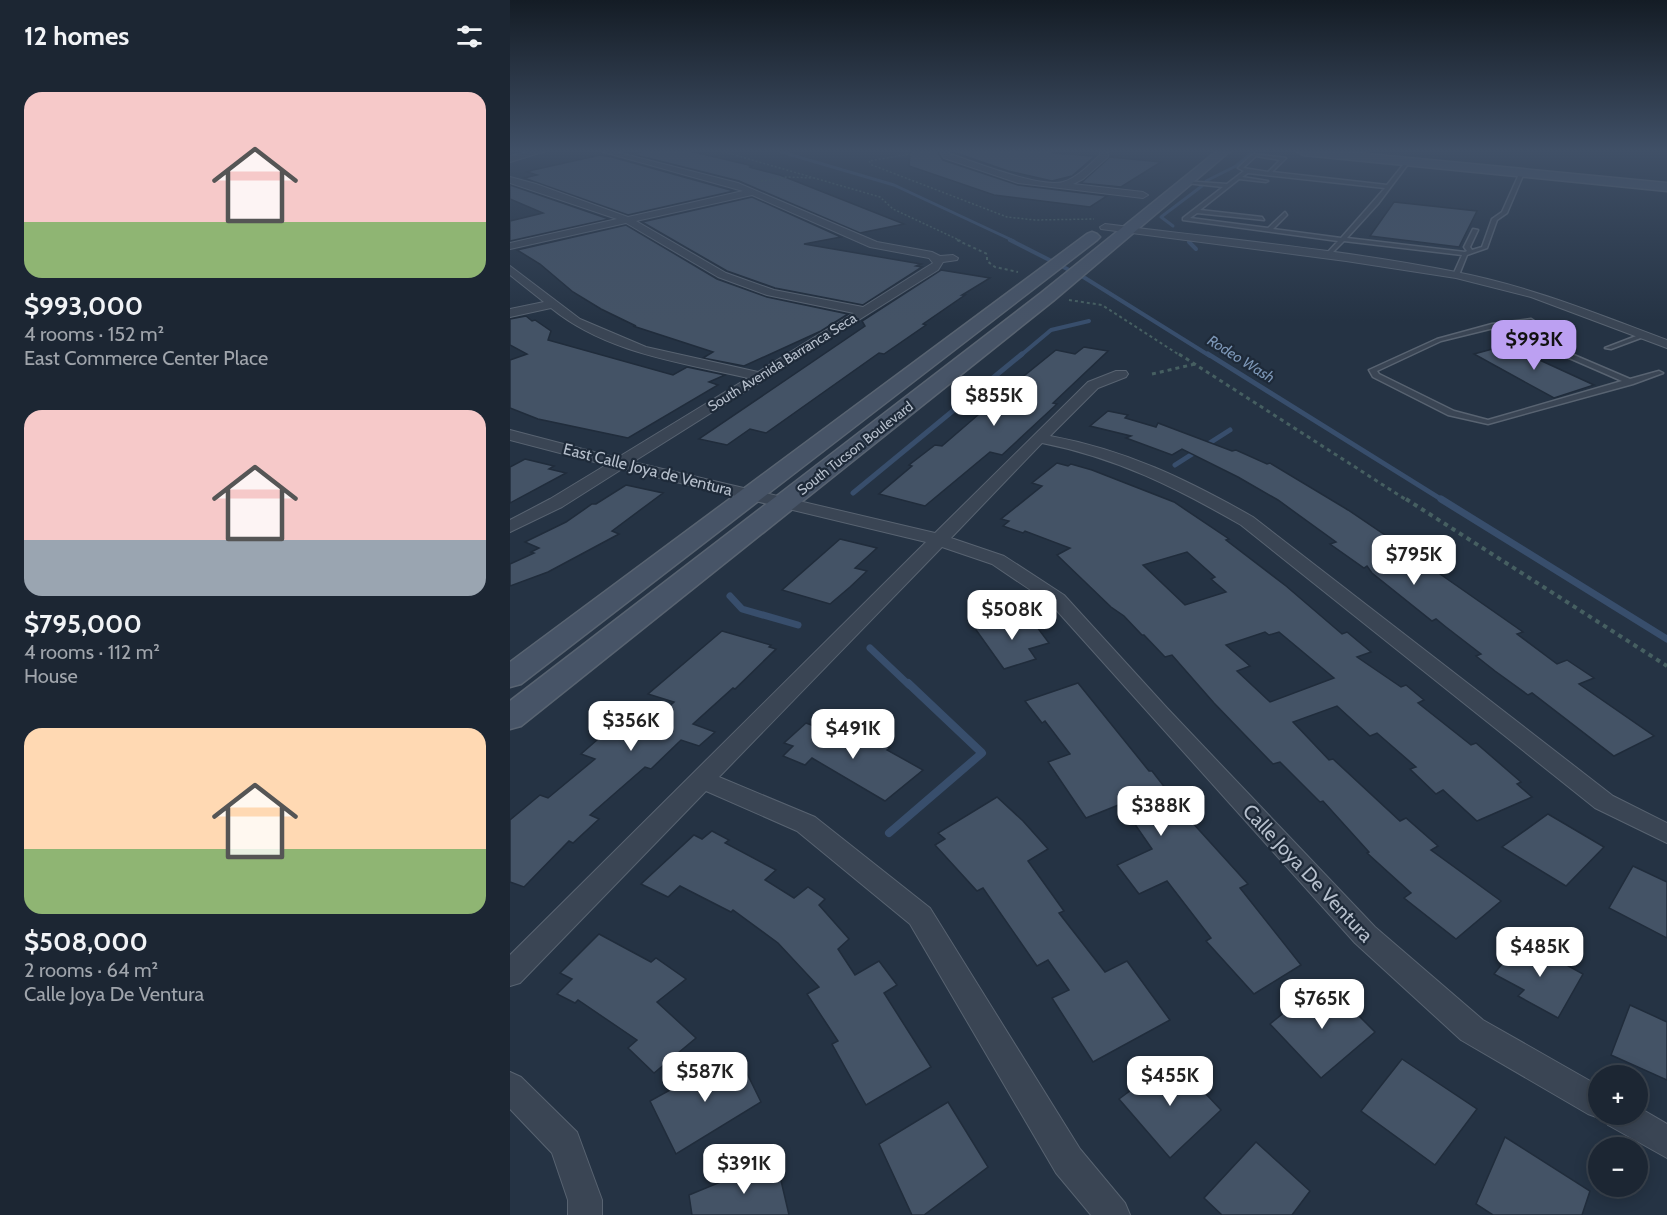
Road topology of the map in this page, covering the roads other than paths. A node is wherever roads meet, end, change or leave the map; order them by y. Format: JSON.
{"nodes":[{"id":1,"x":594,"y":208,"type":"edge"},
{"id":2,"x":682,"y":208,"type":"edge"},
{"id":3,"x":792,"y":208,"type":"edge"},
{"id":4,"x":1127,"y":208,"type":"edge"},
{"id":5,"x":1155,"y":208,"type":"edge"},
{"id":6,"x":1200,"y":208,"type":"edge"},
{"id":7,"x":1371,"y":208,"type":"edge"},
{"id":8,"x":1506,"y":208,"type":"edge"},
{"id":9,"x":1196,"y":211,"type":"junction"},
{"id":10,"x":1269,"y":212,"type":"dead end"},
{"id":11,"x":1285,"y":214,"type":"dead end"},
{"id":12,"x":1112,"y":219,"type":"junction"},
{"id":13,"x":1262,"y":219,"type":"junction"},
{"id":14,"x":628,"y":220,"type":"junction"},
{"id":15,"x":1130,"y":228,"type":"junction"},
{"id":16,"x":1253,"y":229,"type":"junction"},
{"id":17,"x":1475,"y":230,"type":"dead end"},
{"id":18,"x":1268,"y":231,"type":"junction"},
{"id":19,"x":1345,"y":238,"type":"junction"},
{"id":20,"x":510,"y":246,"type":"edge"},
{"id":21,"x":1468,"y":253,"type":"junction"},
{"id":22,"x":1329,"y":254,"type":"junction"},
{"id":23,"x":953,"y":258,"type":"dead end"},
{"id":24,"x":1346,"y":258,"type":"junction"},
{"id":25,"x":938,"y":259,"type":"junction"},
{"id":26,"x":1068,"y":267,"type":"junction"},
{"id":27,"x":510,"y":269,"type":"edge"},
{"id":28,"x":1456,"y":275,"type":"junction"},
{"id":29,"x":552,"y":304,"type":"junction"},
{"id":30,"x":864,"y":311,"type":"junction"},
{"id":31,"x":510,"y":313,"type":"edge"},
{"id":32,"x":1531,"y":321,"type":"dead end"},
{"id":33,"x":1497,"y":325,"type":"junction"},
{"id":34,"x":1644,"y":335,"type":"junction"},
{"id":35,"x":1667,"y":344,"type":"edge"},
{"id":36,"x":1609,"y":348,"type":"dead end"},
{"id":37,"x":1659,"y":373,"type":"dead end"},
{"id":38,"x":1121,"y":374,"type":"dead end"},
{"id":39,"x":759,"y":376,"type":"junction"},
{"id":40,"x":1630,"y":382,"type":"junction"},
{"id":41,"x":510,"y":435,"type":"edge"},
{"id":42,"x":1039,"y":438,"type":"junction"},
{"id":43,"x":620,"y":464,"type":"junction"},
{"id":44,"x":753,"y":495,"type":"junction"},
{"id":45,"x":786,"y":503,"type":"junction"},
{"id":46,"x":510,"y":527,"type":"edge"},
{"id":47,"x":938,"y":539,"type":"junction"},
{"id":48,"x":510,"y":676,"type":"edge"},
{"id":49,"x":510,"y":718,"type":"edge"},
{"id":50,"x":702,"y":779,"type":"junction"},
{"id":51,"x":1667,"y":834,"type":"edge"},
{"id":52,"x":510,"y":974,"type":"edge"},
{"id":53,"x":510,"y":1087,"type":"edge"},
{"id":54,"x":1588,"y":1097,"type":"edge"},
{"id":55,"x":1638,"y":1125,"type":"edge"},
{"id":56,"x":1667,"y":1142,"type":"edge"},
{"id":57,"x":585,"y":1215,"type":"edge"},
{"id":58,"x":1113,"y":1215,"type":"edge"}],
"edges":[{"from":1,"to":14,"type":"street"},
{"from":2,"to":14,"type":"street"},
{"from":3,"to":25,"type":"street"},
{"from":4,"to":12,"type":"main road","name":"South Tucson Boulevard"},
{"from":5,"to":15,"type":"main road","name":"South Tucson Boulevard"},
{"from":6,"to":9,"type":"lane"},
{"from":7,"to":19,"type":"lane"},
{"from":8,"to":21,"type":"lane"},
{"from":9,"to":13,"type":"lane"},
{"from":9,"to":16,"type":"lane"},
{"from":10,"to":13,"type":"lane"},
{"from":11,"to":18,"type":"lane"},
{"from":12,"to":15,"type":"street"},
{"from":12,"to":26,"type":"main road","name":"South Tucson Boulevard"},
{"from":13,"to":16,"type":"lane"},
{"from":14,"to":20,"type":"street"},
{"from":14,"to":30,"type":"street"},
{"from":15,"to":22,"type":"street"},
{"from":15,"to":24,"type":"street"},
{"from":15,"to":26,"type":"main road","name":"South Tucson Boulevard"},
{"from":16,"to":18,"type":"lane"},
{"from":17,"to":21,"type":"lane"},
{"from":18,"to":19,"type":"lane"},
{"from":19,"to":21,"type":"lane"},
{"from":19,"to":22,"type":"lane"},
{"from":21,"to":28,"type":"lane"},
{"from":22,"to":24,"type":"street"},
{"from":23,"to":25,"type":"street"},
{"from":24,"to":28,"type":"street"},
{"from":25,"to":30,"type":"street","name":"South Avenida Barranca Seca"},
{"from":26,"to":44,"type":"main road","name":"South Tucson Boulevard"},
{"from":26,"to":45,"type":"main road","name":"South Tucson Boulevard"},
{"from":27,"to":29,"type":"street"},
{"from":28,"to":34,"type":"street"},
{"from":29,"to":31,"type":"street"},
{"from":29,"to":39,"type":"street"},
{"from":30,"to":39,"type":"street","name":"South Avenida Barranca Seca"},
{"from":32,"to":33,"type":"lane"},
{"from":33,"to":40,"type":"lane"},
{"from":33,"to":40,"type":"lane"},
{"from":34,"to":35,"type":"street"},
{"from":34,"to":36,"type":"lane"},
{"from":37,"to":40,"type":"lane"},
{"from":38,"to":42,"type":"street"},
{"from":39,"to":43,"type":"street","name":"South Avenida Barranca Seca"},
{"from":41,"to":43,"type":"street","name":"East Calle Joya de Ventura"},
{"from":42,"to":47,"type":"street"},
{"from":42,"to":51,"type":"street"},
{"from":43,"to":44,"type":"street","name":"East Calle Joya de Ventura"},
{"from":43,"to":46,"type":"street","name":"South Avenida Barranca Seca"},
{"from":44,"to":45,"type":"street","name":"East Calle Joya de Ventura"},
{"from":44,"to":48,"type":"main road","name":"South Tucson Boulevard"},
{"from":45,"to":47,"type":"street","name":"Calle Joya De Ventura"},
{"from":45,"to":49,"type":"main road","name":"South Tucson Boulevard"},
{"from":47,"to":50,"type":"street"},
{"from":47,"to":54,"type":"street","name":"Calle Joya De Ventura"},
{"from":50,"to":52,"type":"street"},
{"from":50,"to":58,"type":"street"},
{"from":53,"to":57,"type":"street"},
{"from":55,"to":56,"type":"street"}]}
